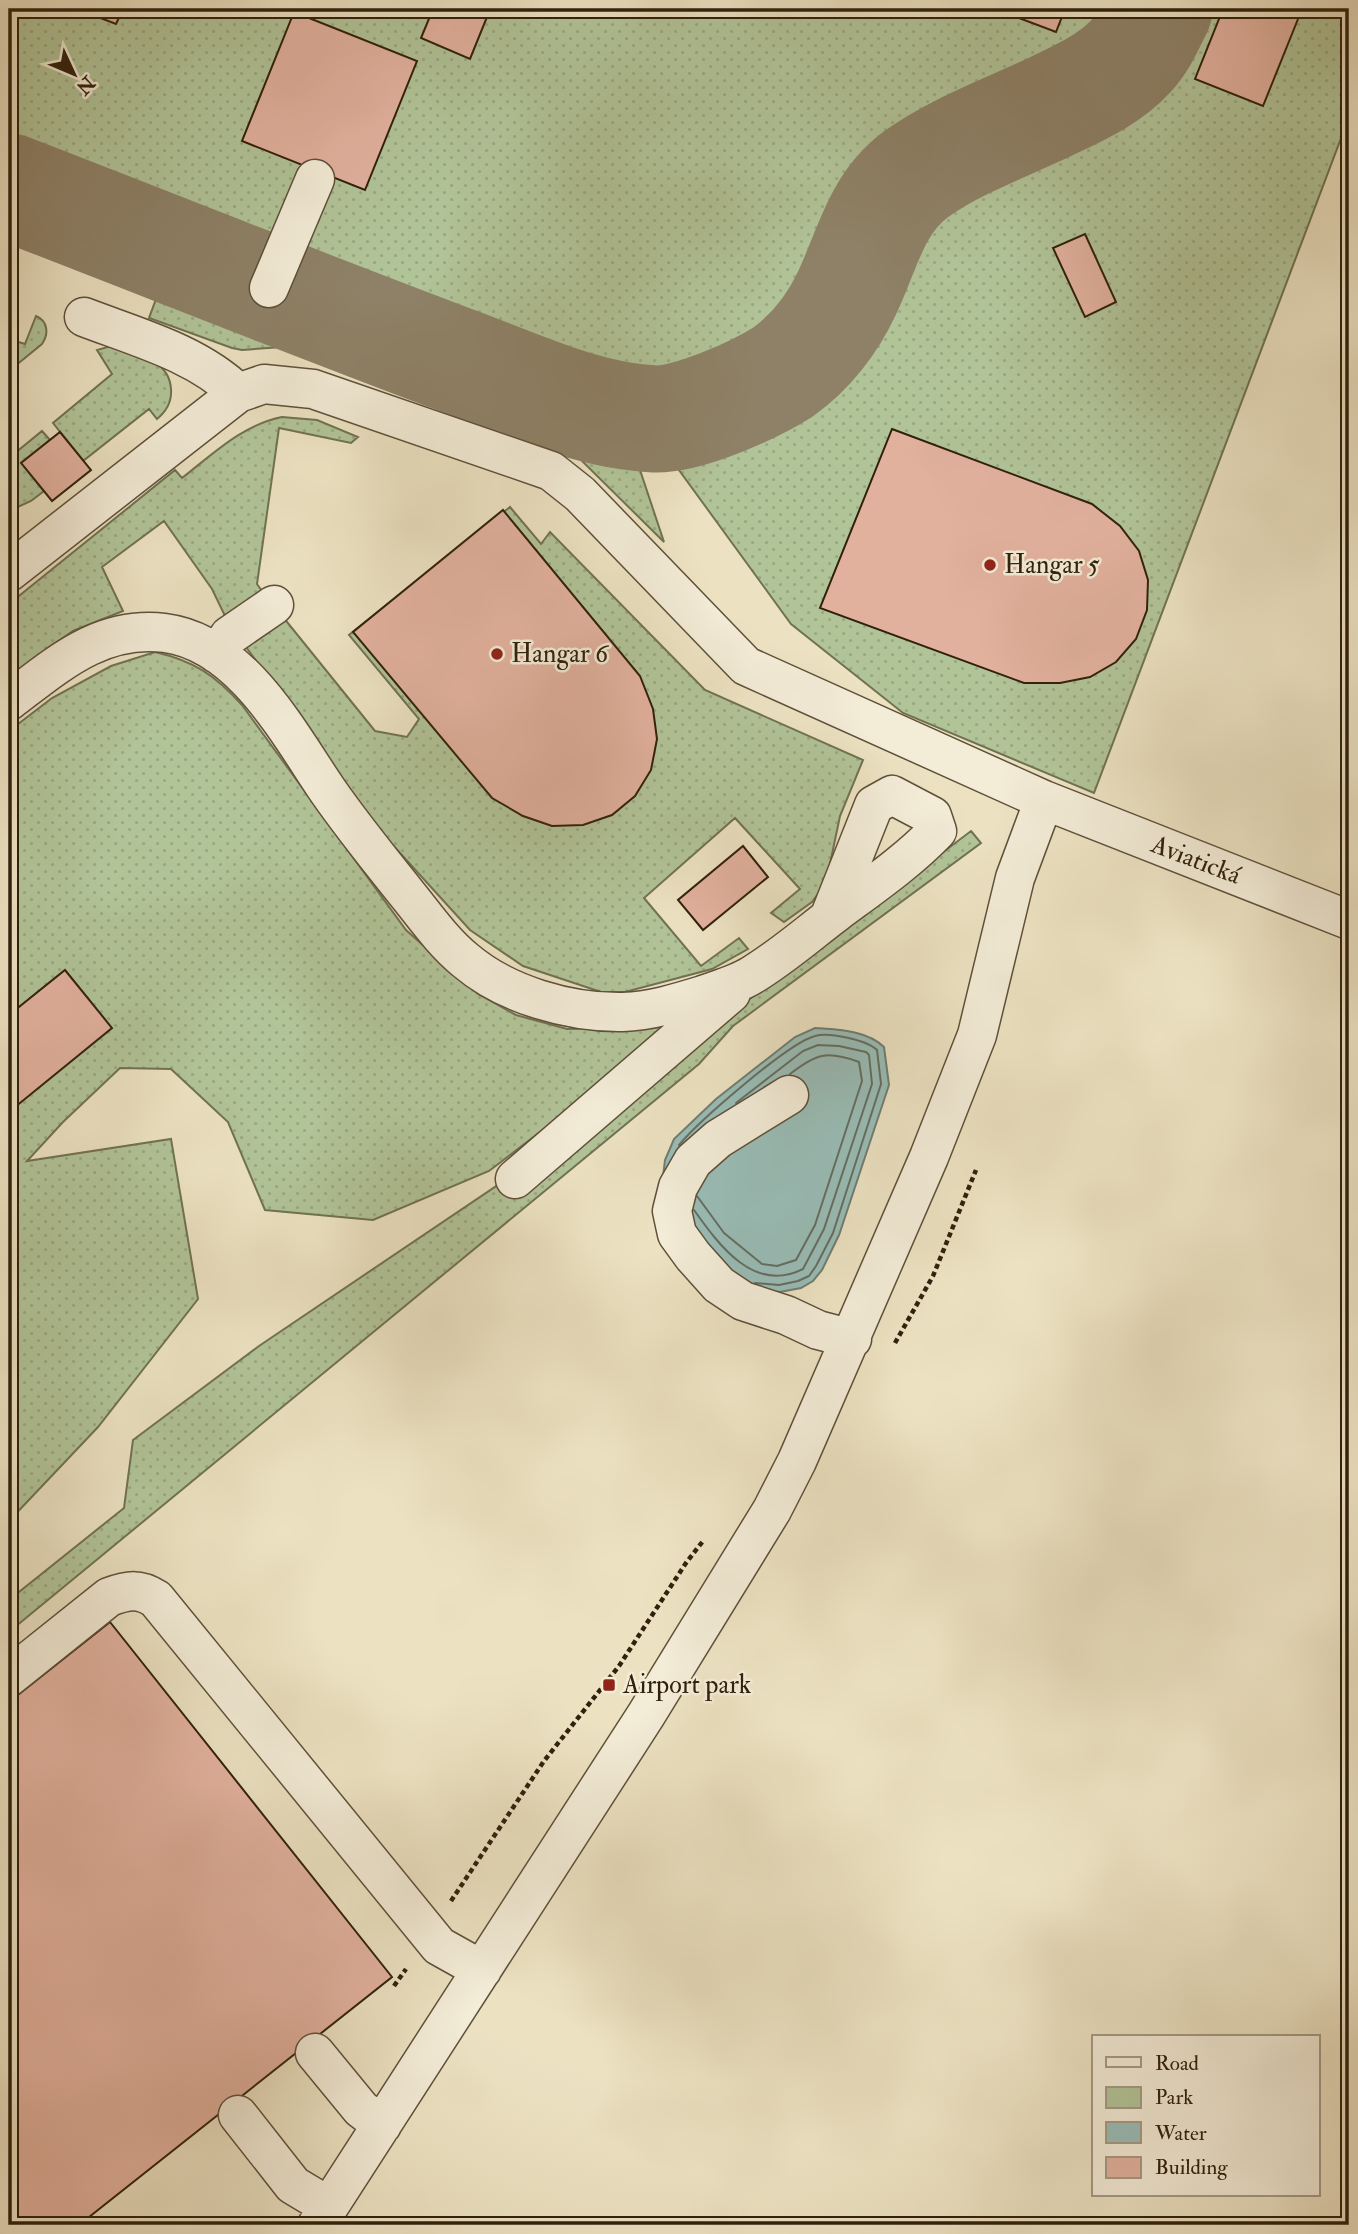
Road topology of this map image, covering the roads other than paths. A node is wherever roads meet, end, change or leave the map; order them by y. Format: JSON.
{"nodes":[{"id":1,"x":315,"y":179,"type":"dead end"},
{"id":2,"x":269,"y":288,"type":"dead end"},
{"id":3,"x":84,"y":317,"type":"dead end"},
{"id":4,"x":238,"y":393,"type":"junction"},
{"id":5,"x":9,"y":572,"type":"edge"},
{"id":6,"x":274,"y":605,"type":"dead end"},
{"id":7,"x":217,"y":654,"type":"junction"},
{"id":8,"x":9,"y":701,"type":"edge"},
{"id":9,"x":1044,"y":800,"type":"junction"},
{"id":10,"x":829,"y":918,"type":"dead end"},
{"id":11,"x":1349,"y":920,"type":"edge"},
{"id":12,"x":751,"y":976,"type":"junction"},
{"id":13,"x":789,"y":1095,"type":"dead end"},
{"id":14,"x":516,"y":1179,"type":"dead end"},
{"id":15,"x":852,"y":1339,"type":"junction"},
{"id":16,"x":9,"y":1678,"type":"edge"},
{"id":17,"x":482,"y":1970,"type":"junction"},
{"id":18,"x":315,"y":2053,"type":"dead end"},
{"id":19,"x":238,"y":2115,"type":"dead end"},
{"id":20,"x":382,"y":2125,"type":"junction"},
{"id":21,"x":322,"y":2216,"type":"edge"}],
"edges":[{"from":1,"to":2,"type":"lane"},
{"from":3,"to":4,"type":"lane"},
{"from":4,"to":5,"type":"lane"},
{"from":4,"to":9,"type":"lane","name":"Aviatická"},
{"from":6,"to":7,"type":"lane"},
{"from":7,"to":8,"type":"lane"},
{"from":7,"to":12,"type":"lane"},
{"from":9,"to":11,"type":"lane","name":"Aviatická"},
{"from":9,"to":15,"type":"lane"},
{"from":10,"to":12,"type":"lane"},
{"from":12,"to":14,"type":"lane"},
{"from":13,"to":15,"type":"lane"},
{"from":15,"to":17,"type":"lane"},
{"from":16,"to":17,"type":"lane"},
{"from":17,"to":20,"type":"lane"},
{"from":18,"to":20,"type":"lane"},
{"from":19,"to":21,"type":"lane"},
{"from":20,"to":21,"type":"lane"}]}
